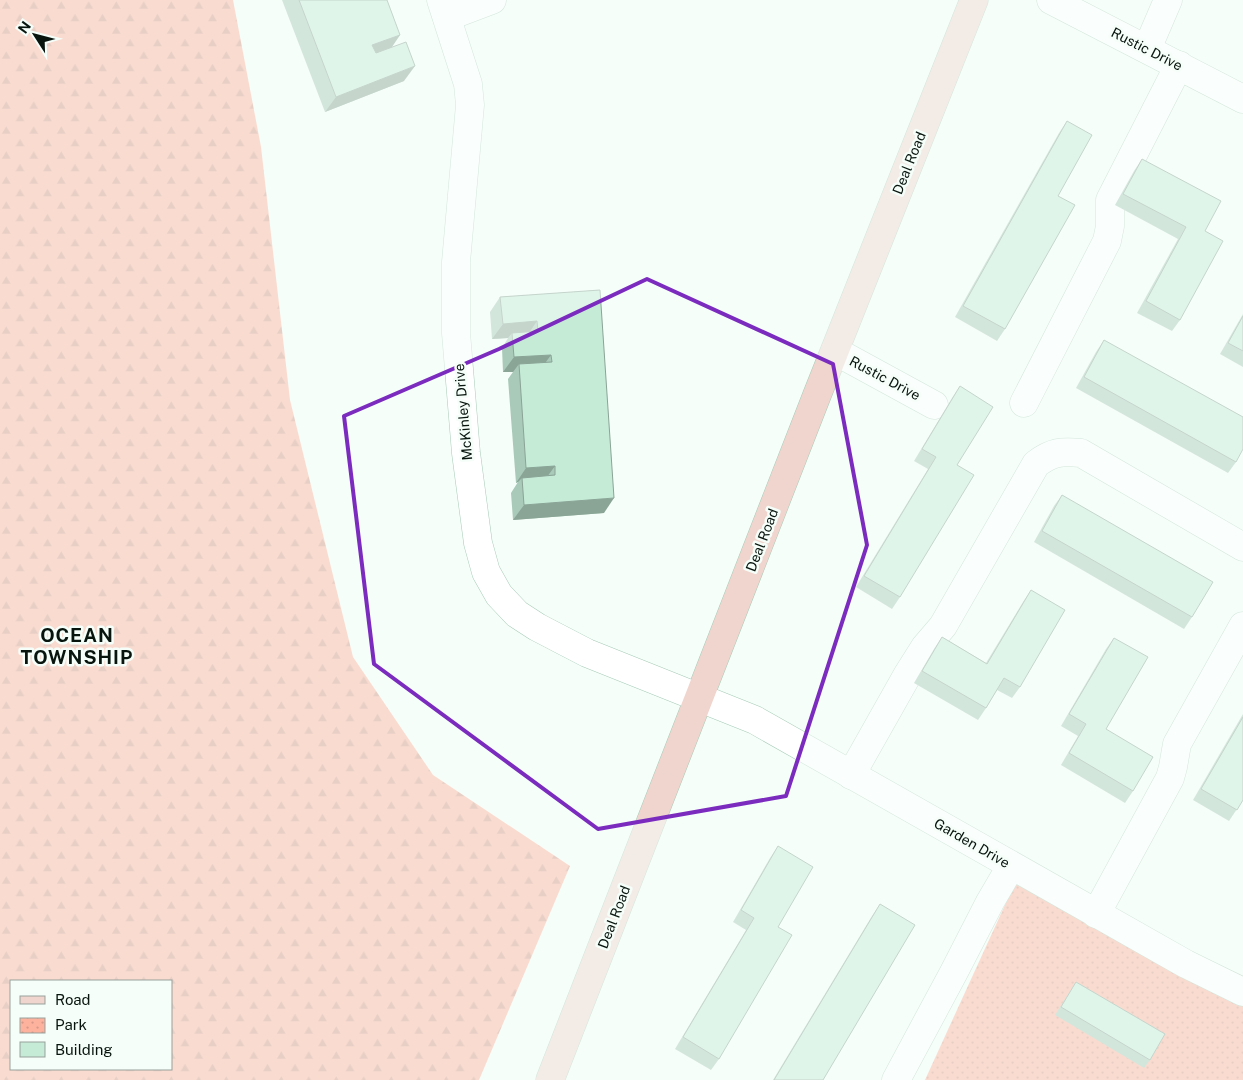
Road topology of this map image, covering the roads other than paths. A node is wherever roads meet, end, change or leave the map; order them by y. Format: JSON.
{"nodes":[{"id":1,"x":492,"y":0,"type":"edge"},
{"id":2,"x":974,"y":0,"type":"edge"},
{"id":3,"x":1051,"y":0,"type":"edge"},
{"id":4,"x":1168,"y":0,"type":"edge"},
{"id":5,"x":444,"y":9,"type":"edge"},
{"id":6,"x":1147,"y":49,"type":"junction"},
{"id":7,"x":1179,"y":65,"type":"junction"},
{"id":8,"x":1243,"y":99,"type":"edge"},
{"id":9,"x":835,"y":351,"type":"junction"},
{"id":10,"x":1024,"y":403,"type":"dead end"},
{"id":11,"x":934,"y":405,"type":"dead end"},
{"id":12,"x":1243,"y":547,"type":"edge"},
{"id":13,"x":1243,"y":626,"type":"edge"},
{"id":14,"x":700,"y":698,"type":"junction"},
{"id":15,"x":851,"y":775,"type":"junction"},
{"id":16,"x":1011,"y":866,"type":"junction"},
{"id":17,"x":1096,"y":914,"type":"junction"},
{"id":18,"x":1243,"y":992,"type":"edge"},
{"id":19,"x":550,"y":1080,"type":"edge"},
{"id":20,"x":896,"y":1080,"type":"edge"}],
"edges":[{"from":1,"to":5,"type":"street"},
{"from":2,"to":9,"type":"street","name":"Deal Road"},
{"from":3,"to":6,"type":"street","name":"Rustic Drive"},
{"from":4,"to":6,"type":"street"},
{"from":5,"to":14,"type":"street","name":"McKinley Drive"},
{"from":6,"to":7,"type":"street","name":"Rustic Drive"},
{"from":7,"to":8,"type":"street","name":"Rustic Drive"},
{"from":7,"to":10,"type":"street"},
{"from":9,"to":11,"type":"street","name":"Rustic Drive"},
{"from":9,"to":14,"type":"street","name":"Deal Road"},
{"from":12,"to":15,"type":"street"},
{"from":13,"to":17,"type":"street"},
{"from":14,"to":15,"type":"street","name":"Garden Drive"},
{"from":14,"to":19,"type":"street","name":"Deal Road"},
{"from":15,"to":16,"type":"street","name":"Garden Drive"},
{"from":16,"to":17,"type":"street","name":"Garden Drive"},
{"from":16,"to":20,"type":"street"},
{"from":17,"to":18,"type":"street","name":"Garden Drive"}]}
